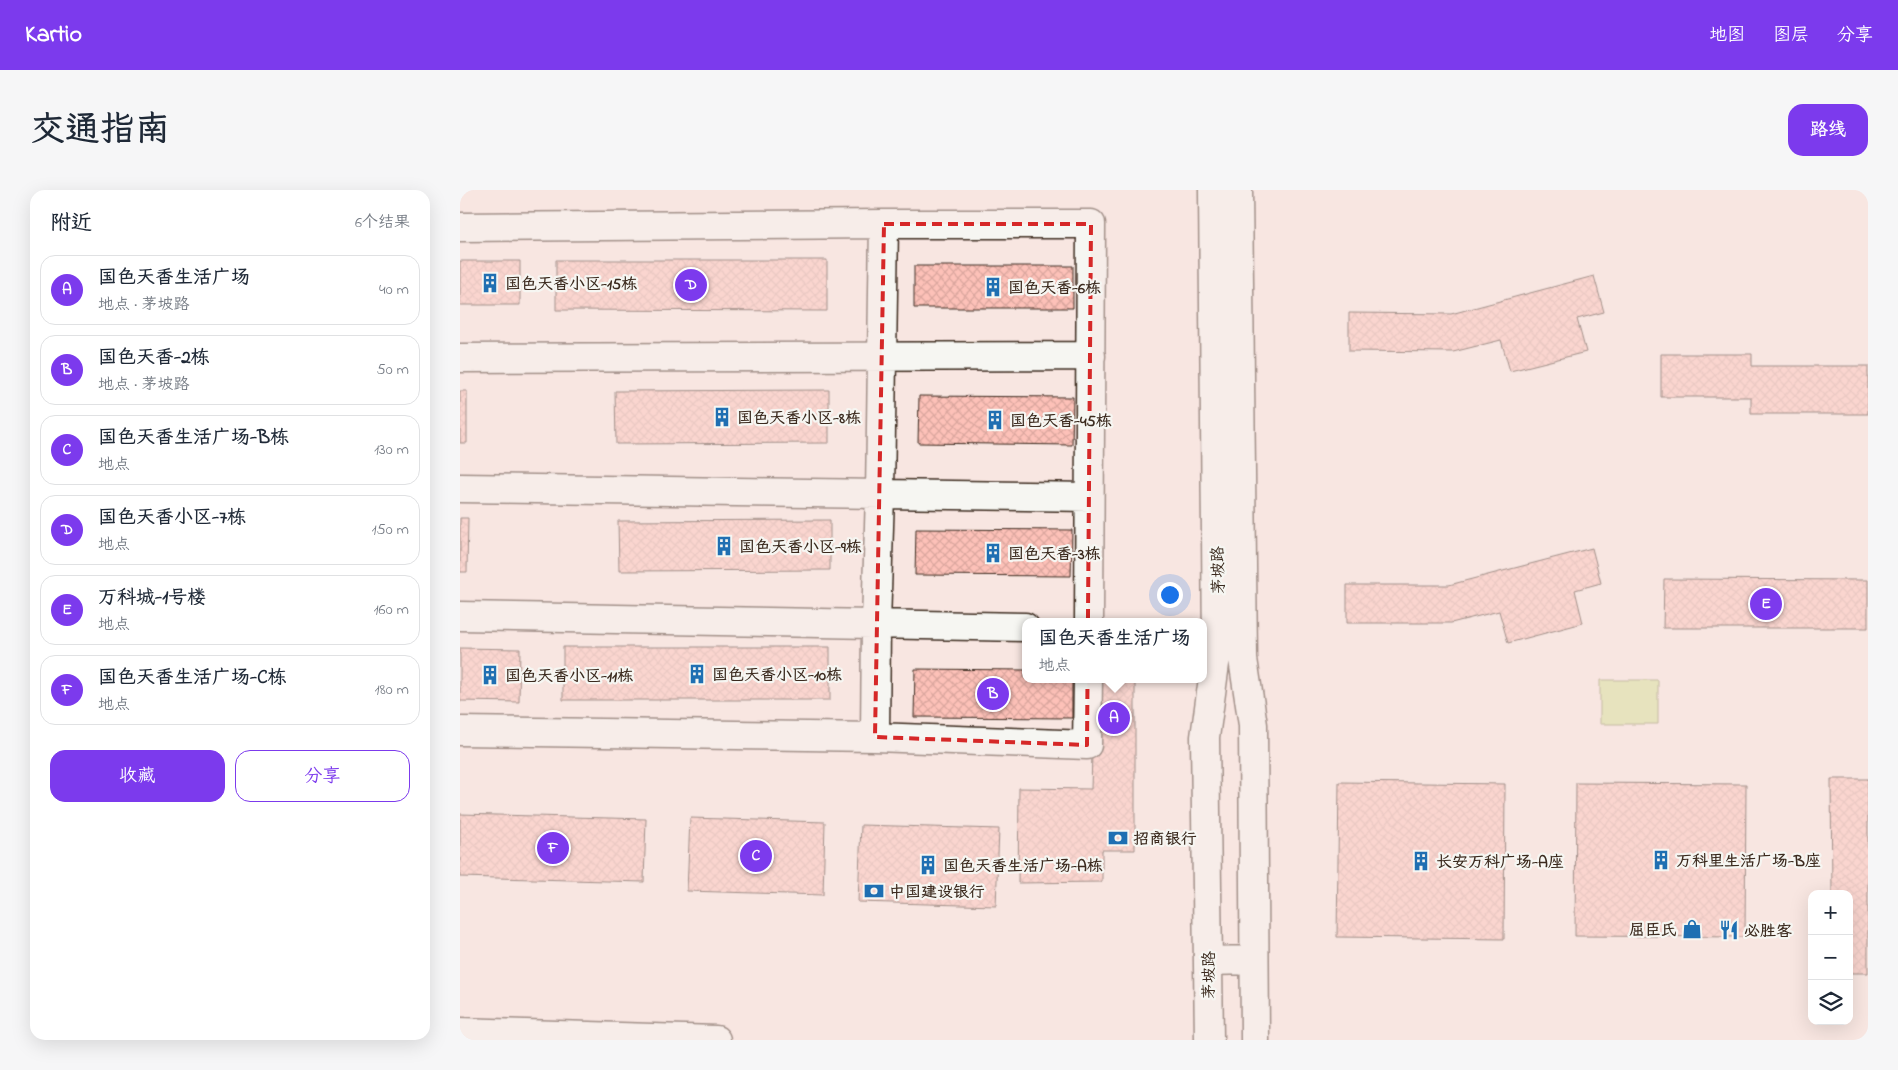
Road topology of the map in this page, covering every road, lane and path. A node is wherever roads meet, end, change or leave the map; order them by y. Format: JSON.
{"nodes":[{"id":1,"x":1213,"y":190,"type":"edge"},
{"id":2,"x":1238,"y":190,"type":"edge"},
{"id":3,"x":884,"y":224,"type":"junction"},
{"id":4,"x":460,"y":227,"type":"edge"},
{"id":5,"x":882,"y":356,"type":"junction"},
{"id":6,"x":1091,"y":356,"type":"junction"},
{"id":7,"x":460,"y":358,"type":"edge"},
{"id":8,"x":460,"y":488,"type":"edge"},
{"id":9,"x":880,"y":494,"type":"junction"},
{"id":10,"x":1089,"y":497,"type":"junction"},
{"id":11,"x":460,"y":616,"type":"edge"},
{"id":12,"x":1089,"y":618,"type":"edge"},
{"id":13,"x":876,"y":624,"type":"junction"},
{"id":14,"x":1022,"y":627,"type":"edge"},
{"id":15,"x":1088,"y":683,"type":"edge"},
{"id":16,"x":460,"y":730,"type":"edge"},
{"id":17,"x":875,"y":737,"type":"junction"},
{"id":18,"x":1254,"y":960,"type":"junction"},
{"id":19,"x":1208,"y":961,"type":"junction"},
{"id":20,"x":460,"y":1032,"type":"edge"},
{"id":21,"x":716,"y":1040,"type":"edge"},
{"id":22,"x":1208,"y":1040,"type":"edge"},
{"id":23,"x":1254,"y":1040,"type":"edge"}],
"edges":[{"from":1,"to":19,"type":"street","name":"茅坡路"},
{"from":2,"to":18,"type":"street","name":"茅坡路"},
{"from":3,"to":4,"type":"street"},
{"from":3,"to":5,"type":"street"},
{"from":3,"to":6,"type":"street"},
{"from":5,"to":6,"type":"street"},
{"from":5,"to":7,"type":"street"},
{"from":5,"to":9,"type":"street"},
{"from":6,"to":10,"type":"street"},
{"from":8,"to":9,"type":"street"},
{"from":9,"to":10,"type":"street"},
{"from":9,"to":13,"type":"street"},
{"from":10,"to":12,"type":"street"},
{"from":11,"to":13,"type":"street"},
{"from":13,"to":14,"type":"street"},
{"from":13,"to":17,"type":"street"},
{"from":15,"to":17,"type":"street"},
{"from":16,"to":17,"type":"street"},
{"from":18,"to":19,"type":"street"},
{"from":18,"to":23,"type":"street","name":"茅坡路"},
{"from":19,"to":22,"type":"street","name":"茅坡路"},
{"from":20,"to":21,"type":"street"}]}
